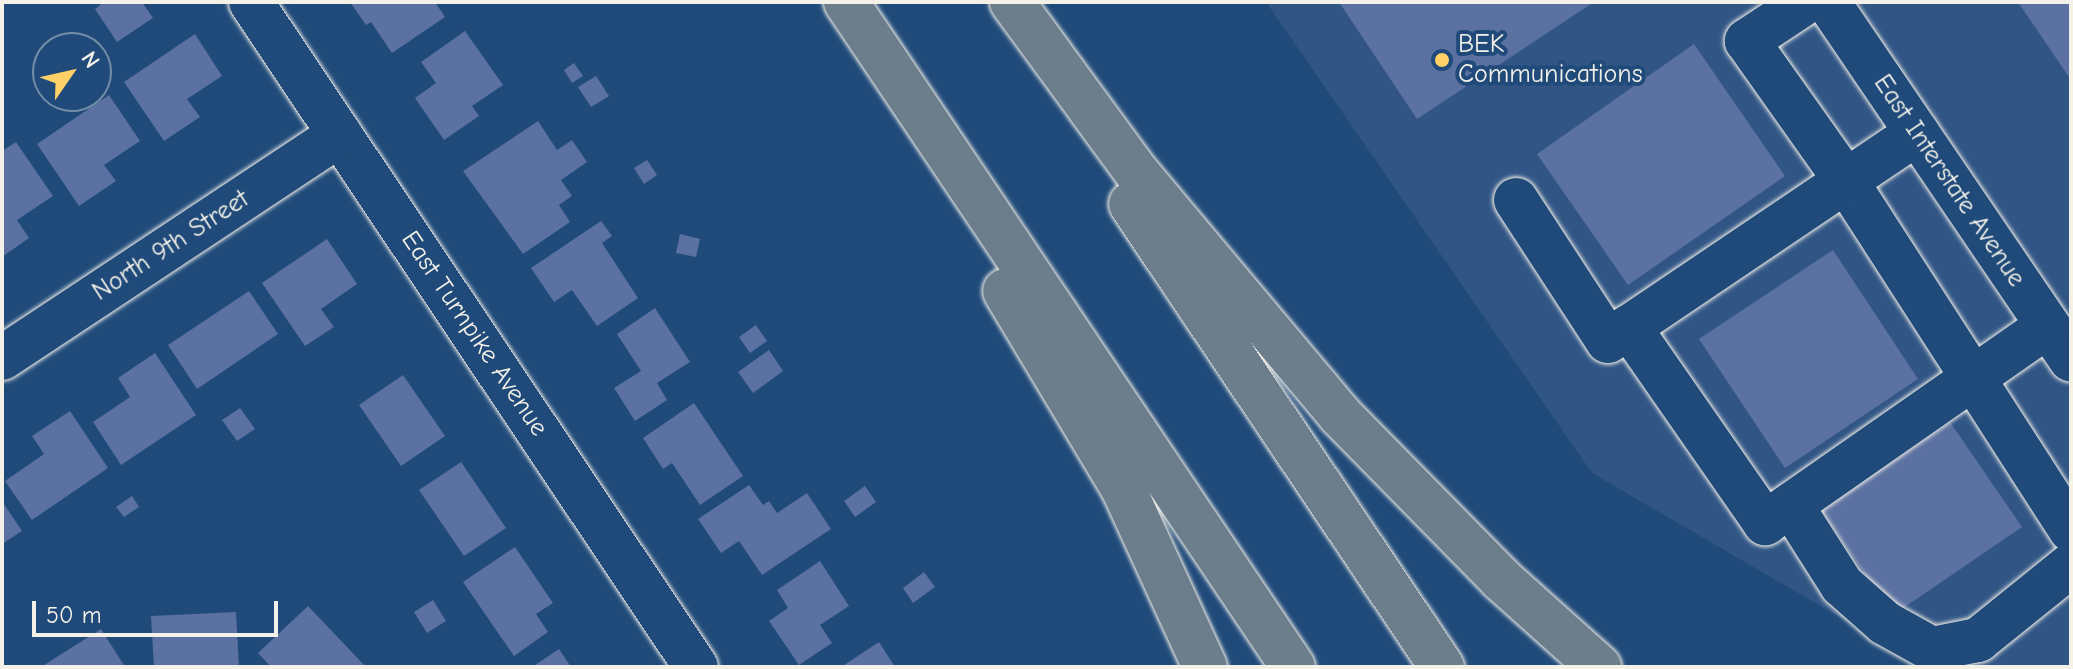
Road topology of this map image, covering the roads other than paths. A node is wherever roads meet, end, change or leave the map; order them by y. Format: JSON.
{"nodes":[{"id":1,"x":251,"y":2,"type":"edge"},
{"id":2,"x":821,"y":2,"type":"edge"},
{"id":3,"x":846,"y":2,"type":"edge"},
{"id":4,"x":995,"y":2,"type":"edge"},
{"id":5,"x":1012,"y":2,"type":"edge"},
{"id":6,"x":1806,"y":2,"type":"edge"},
{"id":7,"x":1828,"y":2,"type":"edge"},
{"id":8,"x":1917,"y":133,"type":"junction"},
{"id":9,"x":340,"y":134,"type":"junction"},
{"id":10,"x":1846,"y":181,"type":"junction"},
{"id":11,"x":1516,"y":200,"type":"dead end"},
{"id":12,"x":1629,"y":327,"type":"junction"},
{"id":13,"x":2059,"y":342,"type":"edge"},
{"id":14,"x":2,"y":358,"type":"edge"},
{"id":15,"x":1975,"y":377,"type":"junction"},
{"id":16,"x":1791,"y":505,"type":"junction"},
{"id":17,"x":2071,"y":530,"type":"edge"},
{"id":18,"x":2071,"y":565,"type":"edge"},
{"id":19,"x":696,"y":667,"type":"edge"},
{"id":20,"x":1205,"y":667,"type":"edge"},
{"id":21,"x":1293,"y":667,"type":"edge"},
{"id":22,"x":1442,"y":667,"type":"edge"},
{"id":23,"x":1599,"y":667,"type":"edge"}],
"edges":[{"from":1,"to":9,"type":"street","name":"East Turnpike Avenue"},
{"from":2,"to":20,"type":"highway"},
{"from":3,"to":21,"type":"highway"},
{"from":4,"to":22,"type":"highway"},
{"from":5,"to":23,"type":"highway"},
{"from":6,"to":10,"type":"street"},
{"from":7,"to":8,"type":"street","name":"East Interstate Avenue"},
{"from":8,"to":10,"type":"street"},
{"from":8,"to":13,"type":"street","name":"East Interstate Avenue"},
{"from":9,"to":14,"type":"street","name":"North 9th Street"},
{"from":9,"to":19,"type":"street","name":"East Turnpike Avenue"},
{"from":10,"to":12,"type":"street"},
{"from":10,"to":15,"type":"street"},
{"from":11,"to":12,"type":"street"},
{"from":12,"to":16,"type":"street"},
{"from":13,"to":15,"type":"street"},
{"from":15,"to":16,"type":"street"},
{"from":15,"to":17,"type":"street"},
{"from":16,"to":18,"type":"street"}]}
